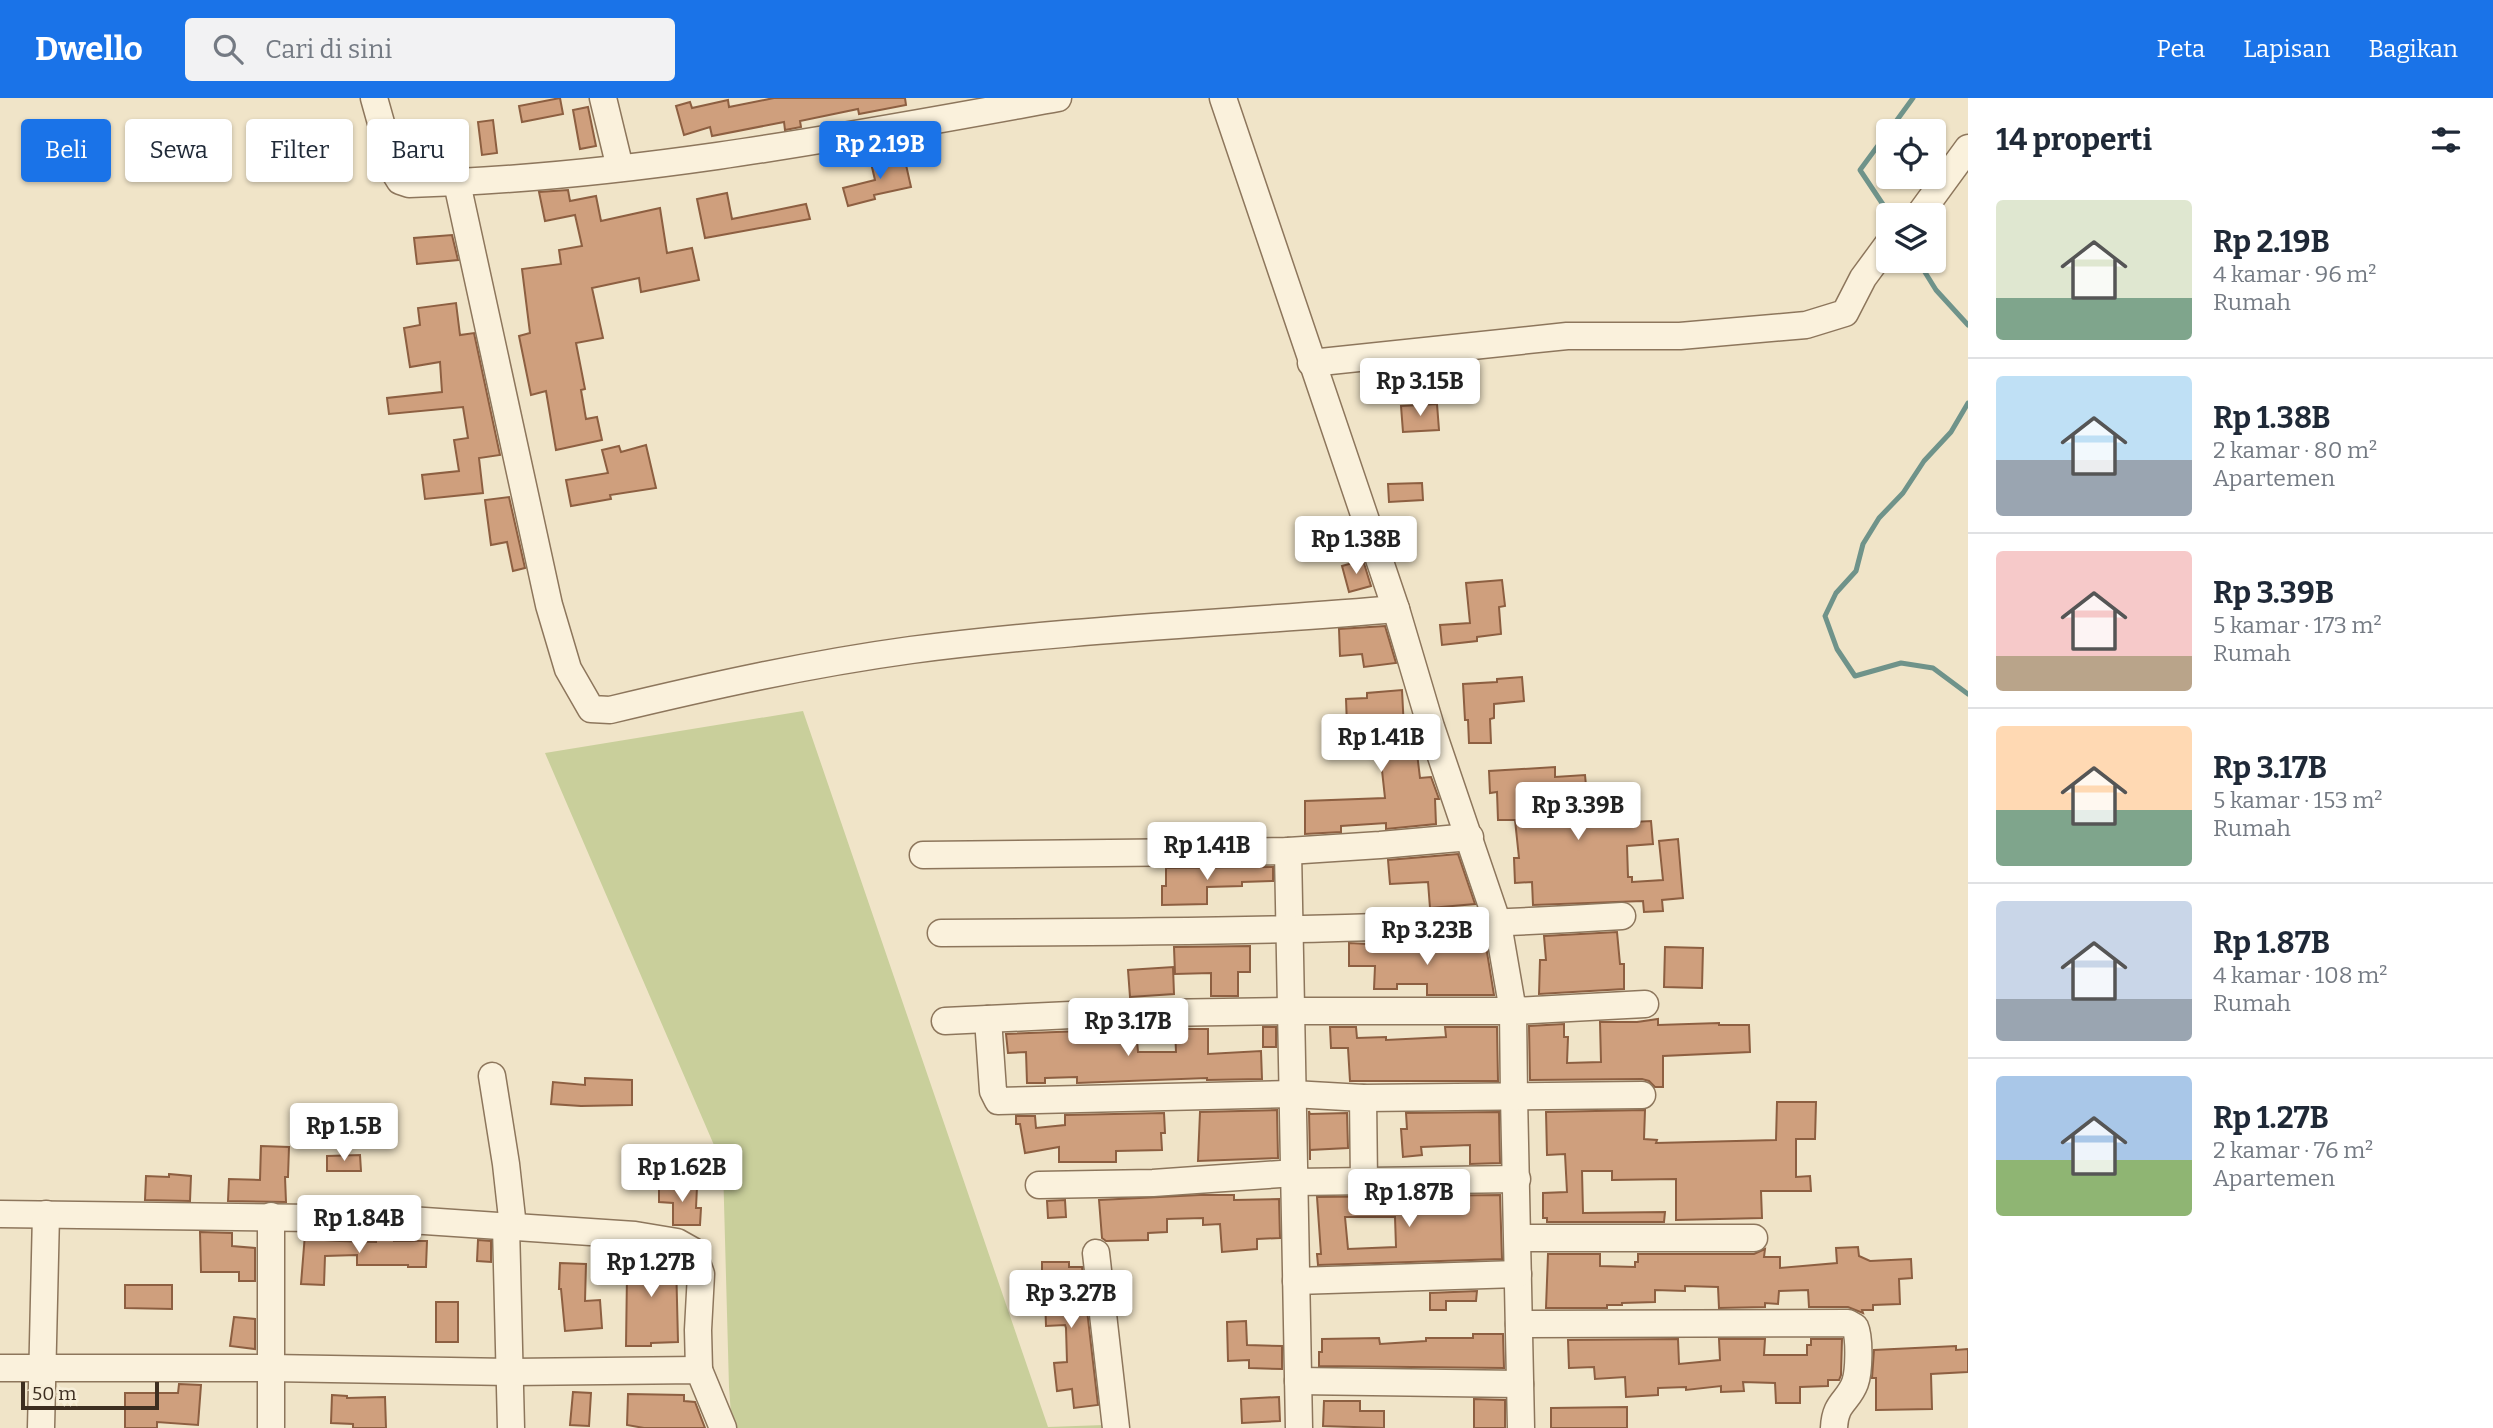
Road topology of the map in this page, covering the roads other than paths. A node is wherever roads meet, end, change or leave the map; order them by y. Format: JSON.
{"nodes":[{"id":1,"x":374,"y":98,"type":"edge"},
{"id":2,"x":603,"y":98,"type":"edge"},
{"id":3,"x":1058,"y":98,"type":"edge"},
{"id":4,"x":1223,"y":98,"type":"edge"},
{"id":5,"x":1968,"y":148,"type":"edge"},
{"id":6,"x":620,"y":168,"type":"junction"},
{"id":7,"x":457,"y":183,"type":"junction"},
{"id":8,"x":1928,"y":203,"type":"edge"},
{"id":9,"x":1876,"y":260,"type":"edge"},
{"id":10,"x":1311,"y":363,"type":"junction"},
{"id":11,"x":1396,"y":609,"type":"junction"},
{"id":12,"x":1470,"y":837,"type":"junction"},
{"id":13,"x":1288,"y":850,"type":"junction"},
{"id":14,"x":923,"y":855,"type":"dead end"},
{"id":15,"x":1622,"y":916,"type":"dead end"},
{"id":16,"x":1499,"y":924,"type":"junction"},
{"id":17,"x":1290,"y":928,"type":"junction"},
{"id":18,"x":941,"y":933,"type":"dead end"},
{"id":19,"x":1645,"y":1004,"type":"dead end"},
{"id":20,"x":1292,"y":1011,"type":"junction"},
{"id":21,"x":1513,"y":1011,"type":"junction"},
{"id":22,"x":988,"y":1019,"type":"junction"},
{"id":23,"x":945,"y":1021,"type":"dead end"},
{"id":24,"x":492,"y":1076,"type":"dead end"},
{"id":25,"x":1293,"y":1094,"type":"junction"},
{"id":26,"x":1642,"y":1095,"type":"dead end"},
{"id":27,"x":1514,"y":1096,"type":"junction"},
{"id":28,"x":1363,"y":1098,"type":"junction"},
{"id":29,"x":1295,"y":1177,"type":"junction"},
{"id":30,"x":1517,"y":1179,"type":"junction"},
{"id":31,"x":1364,"y":1182,"type":"junction"},
{"id":32,"x":1039,"y":1185,"type":"dead end"},
{"id":33,"x":0,"y":1214,"type":"edge"},
{"id":34,"x":46,"y":1214,"type":"junction"},
{"id":35,"x":271,"y":1216,"type":"junction"},
{"id":36,"x":510,"y":1226,"type":"junction"},
{"id":37,"x":1518,"y":1238,"type":"junction"},
{"id":38,"x":1754,"y":1238,"type":"dead end"},
{"id":39,"x":1096,"y":1253,"type":"dead end"},
{"id":40,"x":1518,"y":1274,"type":"junction"},
{"id":41,"x":1296,"y":1281,"type":"junction"},
{"id":42,"x":1520,"y":1324,"type":"junction"},
{"id":43,"x":0,"y":1368,"type":"edge"},
{"id":44,"x":271,"y":1368,"type":"junction"},
{"id":45,"x":41,"y":1369,"type":"junction"},
{"id":46,"x":699,"y":1370,"type":"junction"},
{"id":47,"x":510,"y":1372,"type":"junction"},
{"id":48,"x":1298,"y":1381,"type":"junction"},
{"id":49,"x":1520,"y":1384,"type":"junction"},
{"id":50,"x":41,"y":1428,"type":"edge"},
{"id":51,"x":271,"y":1428,"type":"edge"},
{"id":52,"x":511,"y":1428,"type":"edge"},
{"id":53,"x":723,"y":1428,"type":"edge"},
{"id":54,"x":1115,"y":1428,"type":"edge"},
{"id":55,"x":1299,"y":1428,"type":"edge"},
{"id":56,"x":1521,"y":1428,"type":"edge"},
{"id":57,"x":1834,"y":1428,"type":"edge"}],
"edges":[{"from":1,"to":7,"type":"street"},
{"from":2,"to":6,"type":"street"},
{"from":3,"to":6,"type":"street"},
{"from":4,"to":10,"type":"street"},
{"from":5,"to":8,"type":"street"},
{"from":6,"to":7,"type":"street"},
{"from":7,"to":11,"type":"street"},
{"from":9,"to":10,"type":"street"},
{"from":10,"to":11,"type":"street"},
{"from":11,"to":12,"type":"street"},
{"from":12,"to":13,"type":"street"},
{"from":12,"to":16,"type":"street"},
{"from":13,"to":14,"type":"street"},
{"from":13,"to":17,"type":"street"},
{"from":15,"to":16,"type":"street"},
{"from":16,"to":17,"type":"street"},
{"from":16,"to":21,"type":"street"},
{"from":17,"to":18,"type":"street"},
{"from":17,"to":20,"type":"street"},
{"from":19,"to":21,"type":"street"},
{"from":20,"to":21,"type":"street"},
{"from":20,"to":22,"type":"street"},
{"from":20,"to":25,"type":"street"},
{"from":21,"to":27,"type":"street"},
{"from":22,"to":23,"type":"street"},
{"from":22,"to":25,"type":"street"},
{"from":24,"to":36,"type":"street"},
{"from":25,"to":28,"type":"street"},
{"from":25,"to":29,"type":"street"},
{"from":26,"to":27,"type":"street"},
{"from":27,"to":28,"type":"street"},
{"from":27,"to":30,"type":"street"},
{"from":28,"to":31,"type":"street"},
{"from":29,"to":31,"type":"street"},
{"from":29,"to":32,"type":"street"},
{"from":29,"to":41,"type":"street"},
{"from":30,"to":31,"type":"street"},
{"from":30,"to":37,"type":"street"},
{"from":33,"to":34,"type":"street"},
{"from":34,"to":35,"type":"street"},
{"from":34,"to":45,"type":"street"},
{"from":35,"to":36,"type":"street"},
{"from":35,"to":44,"type":"street"},
{"from":36,"to":46,"type":"street"},
{"from":36,"to":47,"type":"street"},
{"from":37,"to":38,"type":"street"},
{"from":37,"to":40,"type":"street"},
{"from":39,"to":54,"type":"street"},
{"from":40,"to":41,"type":"street"},
{"from":40,"to":42,"type":"street"},
{"from":41,"to":48,"type":"street"},
{"from":42,"to":49,"type":"street"},
{"from":42,"to":57,"type":"street"},
{"from":43,"to":45,"type":"street"},
{"from":44,"to":45,"type":"street"},
{"from":44,"to":47,"type":"street"},
{"from":44,"to":51,"type":"street"},
{"from":45,"to":50,"type":"street"},
{"from":46,"to":47,"type":"street"},
{"from":46,"to":53,"type":"street"},
{"from":47,"to":52,"type":"street"},
{"from":48,"to":49,"type":"street"},
{"from":48,"to":55,"type":"street"},
{"from":49,"to":56,"type":"street"}]}
